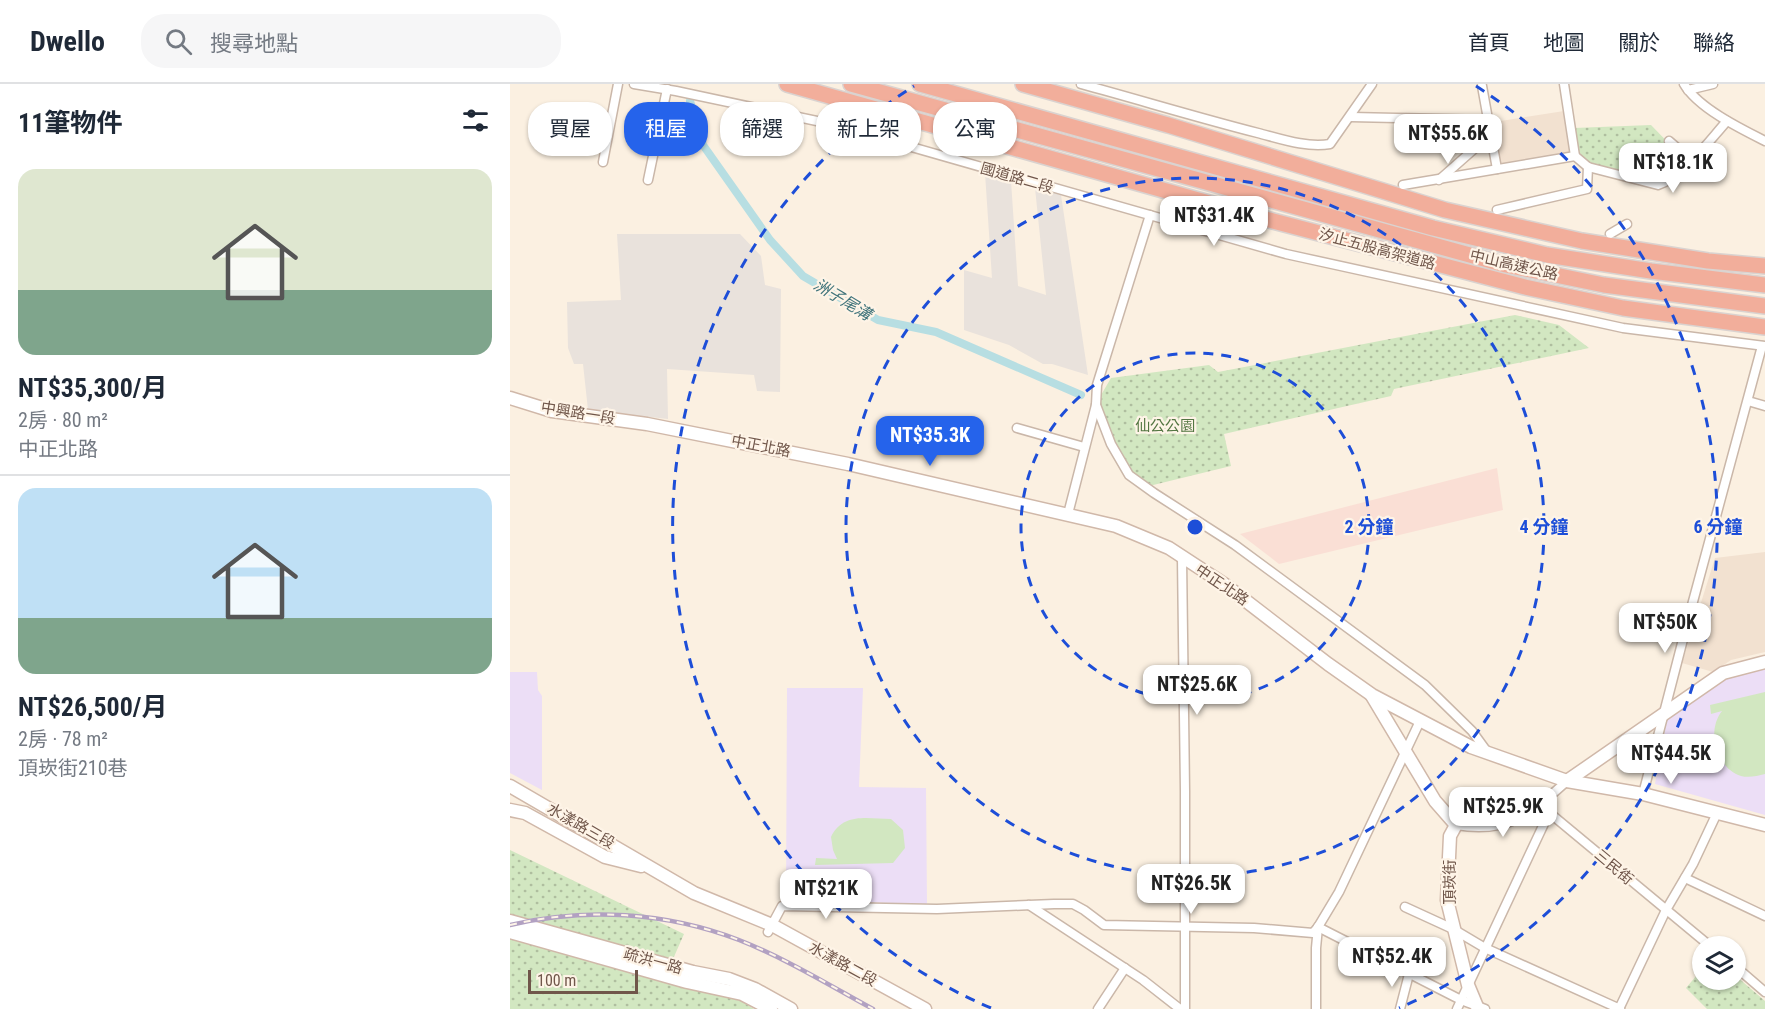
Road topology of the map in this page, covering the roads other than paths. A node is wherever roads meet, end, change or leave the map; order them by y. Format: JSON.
{"nodes":[{"id":1,"x":618,"y":84,"type":"edge"},
{"id":2,"x":634,"y":84,"type":"edge"},
{"id":3,"x":787,"y":84,"type":"edge"},
{"id":4,"x":851,"y":84,"type":"edge"},
{"id":5,"x":920,"y":84,"type":"edge"},
{"id":6,"x":1023,"y":84,"type":"edge"},
{"id":7,"x":1081,"y":84,"type":"edge"},
{"id":8,"x":1372,"y":84,"type":"edge"},
{"id":9,"x":1564,"y":84,"type":"edge"},
{"id":10,"x":1713,"y":84,"type":"edge"},
{"id":11,"x":1482,"y":86,"type":"dead end"},
{"id":12,"x":1686,"y":87,"type":"edge"},
{"id":13,"x":671,"y":90,"type":"junction"},
{"id":14,"x":1351,"y":117,"type":"junction"},
{"id":15,"x":1488,"y":120,"type":"junction"},
{"id":16,"x":1727,"y":121,"type":"junction"},
{"id":17,"x":1490,"y":135,"type":"junction"},
{"id":18,"x":1669,"y":141,"type":"dead end"},
{"id":19,"x":1765,"y":141,"type":"edge"},
{"id":20,"x":1575,"y":156,"type":"junction"},
{"id":21,"x":1691,"y":160,"type":"junction"},
{"id":22,"x":603,"y":162,"type":"dead end"},
{"id":23,"x":1588,"y":167,"type":"junction"},
{"id":24,"x":1497,"y":169,"type":"junction"},
{"id":25,"x":648,"y":180,"type":"dead end"},
{"id":26,"x":1439,"y":180,"type":"junction"},
{"id":27,"x":1403,"y":185,"type":"dead end"},
{"id":28,"x":1497,"y":210,"type":"dead end"},
{"id":29,"x":1150,"y":215,"type":"junction"},
{"id":30,"x":1627,"y":224,"type":"dead end"},
{"id":31,"x":1610,"y":234,"type":"dead end"},
{"id":32,"x":1765,"y":266,"type":"edge"},
{"id":33,"x":1765,"y":285,"type":"edge"},
{"id":34,"x":1765,"y":306,"type":"edge"},
{"id":35,"x":1765,"y":327,"type":"edge"},
{"id":36,"x":1763,"y":346,"type":"edge"},
{"id":37,"x":510,"y":398,"type":"edge"},
{"id":38,"x":1748,"y":401,"type":"junction"},
{"id":39,"x":1096,"y":405,"type":"junction"},
{"id":40,"x":1765,"y":406,"type":"edge"},
{"id":41,"x":647,"y":424,"type":"joint"},
{"id":42,"x":1017,"y":428,"type":"dead end"},
{"id":43,"x":1084,"y":447,"type":"junction"},
{"id":44,"x":1068,"y":514,"type":"junction"},
{"id":45,"x":1182,"y":558,"type":"junction"},
{"id":46,"x":1765,"y":662,"type":"edge"},
{"id":47,"x":1372,"y":694,"type":"junction"},
{"id":48,"x":1663,"y":715,"type":"junction"},
{"id":49,"x":1420,"y":721,"type":"junction"},
{"id":50,"x":1406,"y":750,"type":"junction"},
{"id":51,"x":1489,"y":753,"type":"junction"},
{"id":52,"x":1567,"y":781,"type":"junction"},
{"id":53,"x":510,"y":786,"type":"edge"},
{"id":54,"x":1643,"y":794,"type":"junction"},
{"id":55,"x":1540,"y":805,"type":"junction"},
{"id":56,"x":510,"y":810,"type":"edge"},
{"id":57,"x":1549,"y":813,"type":"junction"},
{"id":58,"x":1718,"y":813,"type":"junction"},
{"id":59,"x":1456,"y":825,"type":"junction"},
{"id":60,"x":1765,"y":825,"type":"edge"},
{"id":61,"x":651,"y":868,"type":"junction"},
{"id":62,"x":1684,"y":878,"type":"junction"},
{"id":63,"x":1029,"y":905,"type":"junction"},
{"id":64,"x":1405,"y":907,"type":"dead end"},
{"id":65,"x":1666,"y":910,"type":"junction"},
{"id":66,"x":1765,"y":915,"type":"edge"},
{"id":67,"x":510,"y":921,"type":"edge"},
{"id":68,"x":1318,"y":927,"type":"junction"},
{"id":69,"x":1186,"y":928,"type":"junction"},
{"id":70,"x":1454,"y":928,"type":"junction"},
{"id":71,"x":770,"y":929,"type":"junction"},
{"id":72,"x":510,"y":932,"type":"edge"},
{"id":73,"x":1698,"y":936,"type":"edge"},
{"id":74,"x":1485,"y":948,"type":"junction"},
{"id":75,"x":1125,"y":968,"type":"junction"},
{"id":76,"x":1409,"y":974,"type":"junction"},
{"id":77,"x":1746,"y":976,"type":"edge"},
{"id":78,"x":1468,"y":985,"type":"junction"},
{"id":79,"x":1765,"y":992,"type":"edge"},
{"id":80,"x":1461,"y":1000,"type":"junction"},
{"id":81,"x":1480,"y":1008,"type":"edge"},
{"id":82,"x":771,"y":1009,"type":"edge"},
{"id":83,"x":792,"y":1009,"type":"edge"},
{"id":84,"x":909,"y":1009,"type":"edge"},
{"id":85,"x":925,"y":1009,"type":"edge"},
{"id":86,"x":1098,"y":1009,"type":"edge"},
{"id":87,"x":1183,"y":1009,"type":"edge"},
{"id":88,"x":1316,"y":1009,"type":"edge"},
{"id":89,"x":1400,"y":1009,"type":"edge"},
{"id":90,"x":1457,"y":1009,"type":"edge"},
{"id":91,"x":1619,"y":1009,"type":"edge"}],
"edges":[{"from":1,"to":22,"type":"street"},
{"from":2,"to":13,"type":"street","name":"國道路二段"},
{"from":3,"to":35,"type":"highway","name":"汐止五股高架道路"},
{"from":4,"to":34,"type":"highway","name":"中山高速公路"},
{"from":5,"to":33,"type":"highway","name":"中山高速公路"},
{"from":6,"to":32,"type":"highway"},
{"from":7,"to":14,"type":"street"},
{"from":8,"to":14,"type":"street"},
{"from":9,"to":20,"type":"street"},
{"from":10,"to":12,"type":"street"},
{"from":11,"to":15,"type":"street"},
{"from":12,"to":16,"type":"street"},
{"from":13,"to":25,"type":"street"},
{"from":13,"to":29,"type":"street","name":"國道路二段"},
{"from":14,"to":15,"type":"street"},
{"from":15,"to":17,"type":"street"},
{"from":16,"to":19,"type":"street"},
{"from":16,"to":21,"type":"street"},
{"from":17,"to":24,"type":"street"},
{"from":17,"to":26,"type":"street"},
{"from":18,"to":21,"type":"street"},
{"from":20,"to":23,"type":"street"},
{"from":20,"to":24,"type":"street"},
{"from":21,"to":23,"type":"street"},
{"from":23,"to":28,"type":"street"},
{"from":24,"to":26,"type":"street"},
{"from":26,"to":27,"type":"street"},
{"from":29,"to":36,"type":"street","name":"國道路二段"},
{"from":29,"to":39,"type":"street"},
{"from":30,"to":31,"type":"street"},
{"from":36,"to":38,"type":"street"},
{"from":37,"to":41,"type":"street","name":"中興路一段"},
{"from":38,"to":40,"type":"street"},
{"from":38,"to":48,"type":"street"},
{"from":39,"to":43,"type":"street"},
{"from":39,"to":51,"type":"street"},
{"from":41,"to":44,"type":"street","name":"中正北路"},
{"from":42,"to":43,"type":"street"},
{"from":43,"to":44,"type":"street"},
{"from":44,"to":45,"type":"street","name":"中正北路"},
{"from":45,"to":47,"type":"street","name":"中正北路"},
{"from":45,"to":69,"type":"street"},
{"from":46,"to":48,"type":"street"},
{"from":47,"to":49,"type":"street","name":"中正北路"},
{"from":47,"to":50,"type":"street"},
{"from":48,"to":52,"type":"street"},
{"from":48,"to":54,"type":"street"},
{"from":49,"to":50,"type":"street"},
{"from":49,"to":51,"type":"street","name":"中正北路"},
{"from":50,"to":59,"type":"street"},
{"from":50,"to":68,"type":"street"},
{"from":51,"to":52,"type":"street","name":"中正北路"},
{"from":52,"to":54,"type":"street","name":"中正北路"},
{"from":52,"to":55,"type":"street"},
{"from":53,"to":61,"type":"street","name":"水漾路三段"},
{"from":54,"to":58,"type":"street","name":"中正北路"},
{"from":55,"to":57,"type":"street","name":"三民街"},
{"from":55,"to":59,"type":"street"},
{"from":56,"to":61,"type":"street"},
{"from":57,"to":65,"type":"street","name":"三民街"},
{"from":57,"to":74,"type":"street"},
{"from":58,"to":60,"type":"street","name":"中正北路"},
{"from":58,"to":62,"type":"street"},
{"from":59,"to":70,"type":"street","name":"頂崁街"},
{"from":61,"to":71,"type":"street","name":"水漾路二段"},
{"from":62,"to":65,"type":"street"},
{"from":62,"to":66,"type":"street"},
{"from":63,"to":69,"type":"street"},
{"from":63,"to":71,"type":"street"},
{"from":63,"to":75,"type":"street"},
{"from":64,"to":70,"type":"street"},
{"from":65,"to":73,"type":"street","name":"三民街"},
{"from":65,"to":91,"type":"street"},
{"from":67,"to":83,"type":"street","name":"疏洪一路"},
{"from":68,"to":69,"type":"street"},
{"from":68,"to":76,"type":"street"},
{"from":68,"to":88,"type":"street"},
{"from":69,"to":87,"type":"street"},
{"from":70,"to":74,"type":"street"},
{"from":70,"to":78,"type":"street","name":"頂崁街"},
{"from":71,"to":84,"type":"street","name":"水漾路二段"},
{"from":71,"to":85,"type":"street","name":"水漾路二段"},
{"from":72,"to":82,"type":"street","name":"疏洪一路"},
{"from":74,"to":78,"type":"street"},
{"from":74,"to":91,"type":"street"},
{"from":75,"to":86,"type":"street"},
{"from":75,"to":87,"type":"street"},
{"from":76,"to":80,"type":"street"},
{"from":76,"to":89,"type":"street"},
{"from":77,"to":79,"type":"street"},
{"from":78,"to":80,"type":"street"},
{"from":78,"to":81,"type":"street","name":"頂崁街"},
{"from":80,"to":81,"type":"street"},
{"from":80,"to":90,"type":"street"}]}
